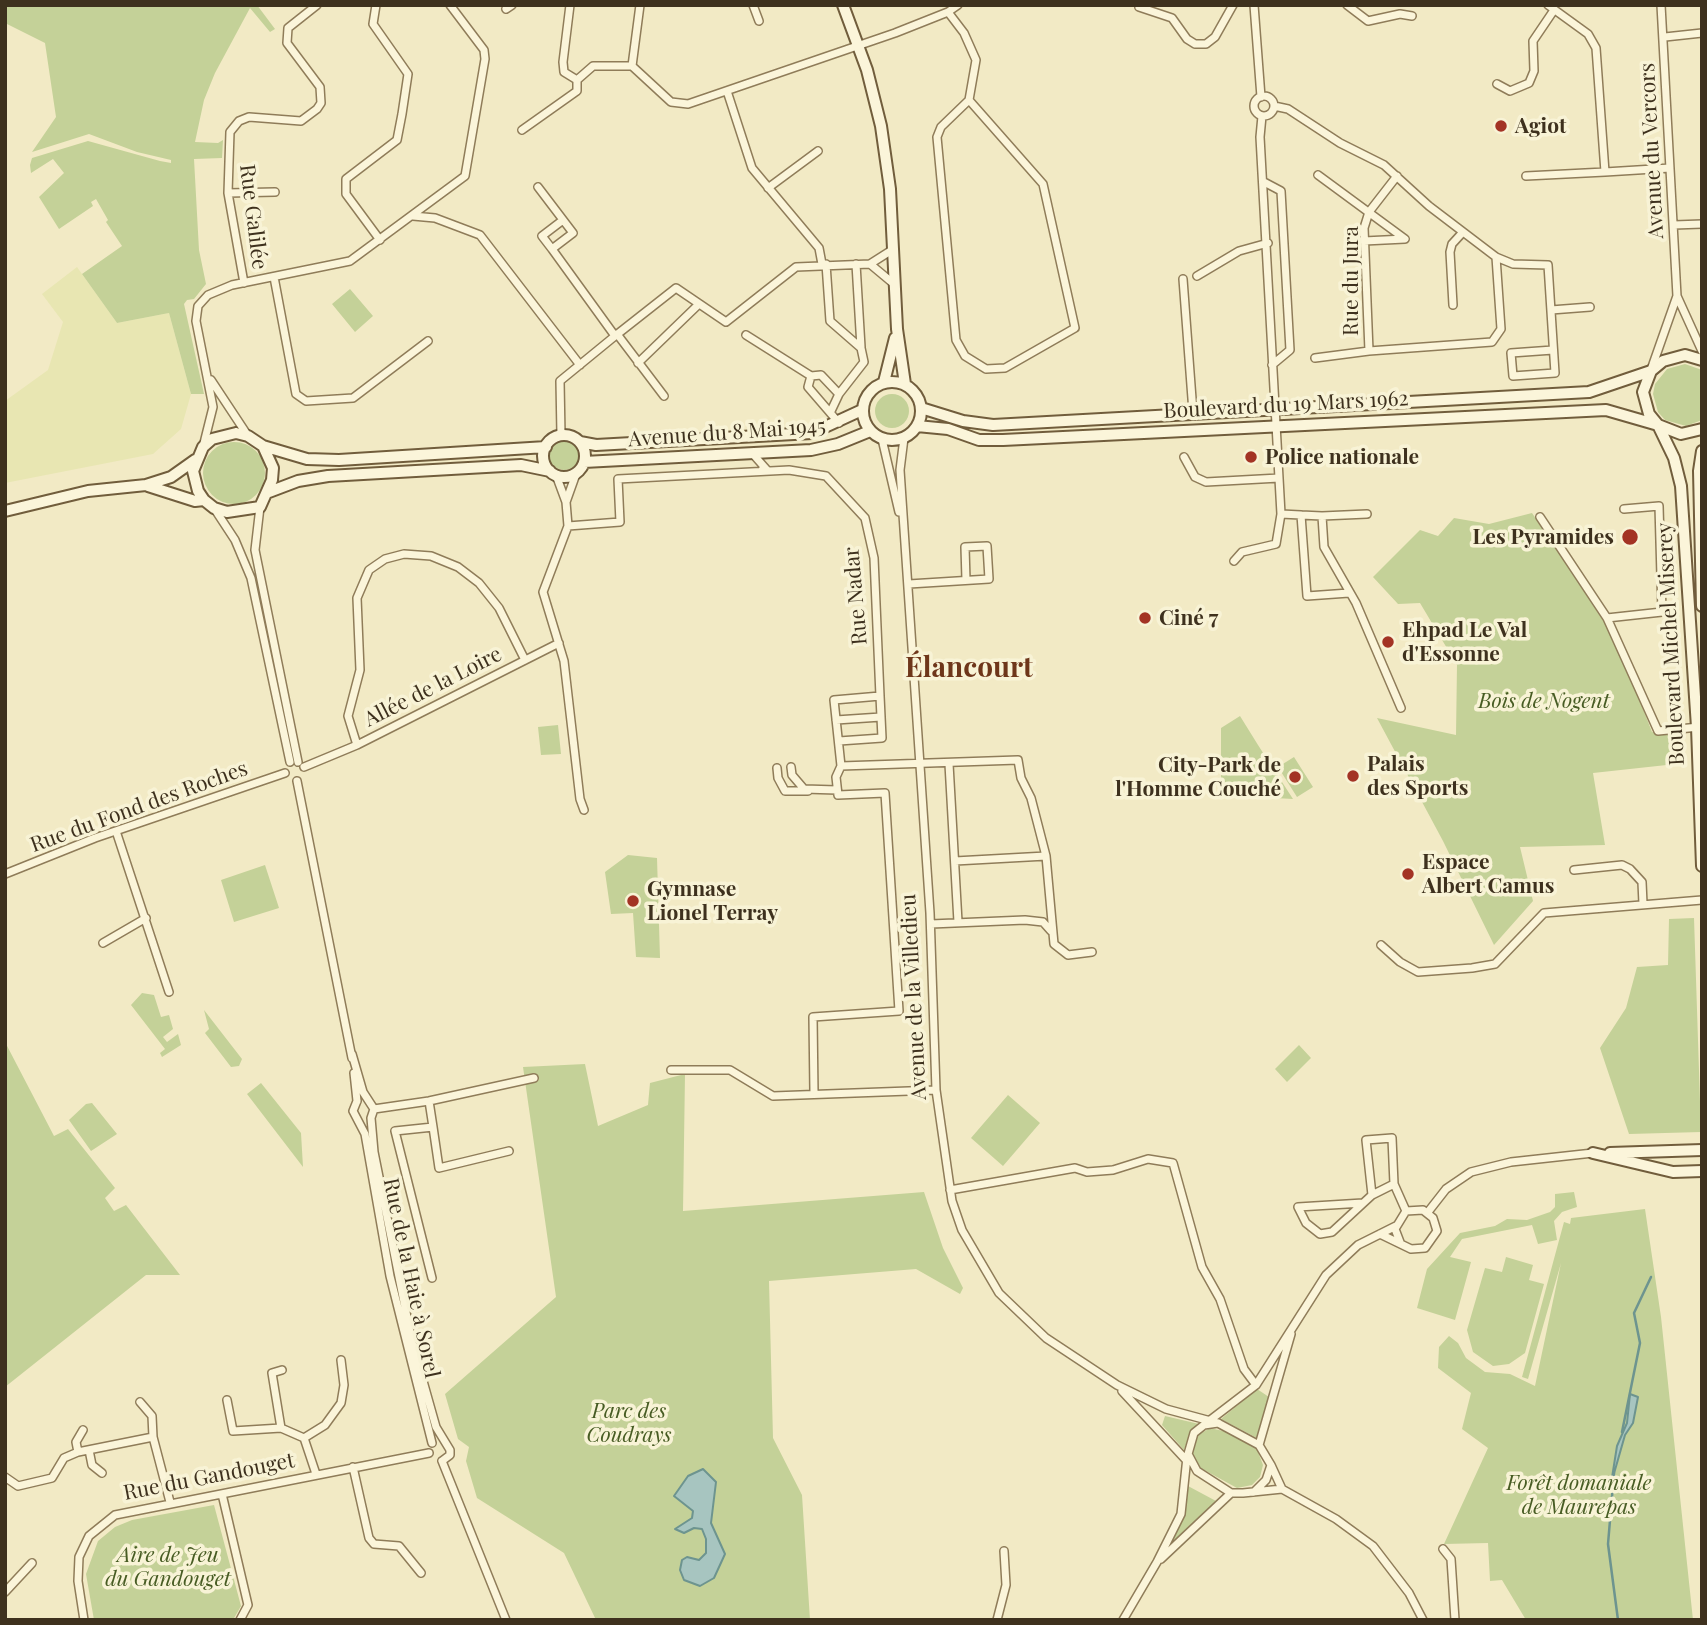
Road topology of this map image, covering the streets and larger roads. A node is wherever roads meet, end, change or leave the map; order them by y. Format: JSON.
{"nodes":[{"id":1,"x":317,"y":5,"type":"edge"},
{"id":2,"x":376,"y":5,"type":"edge"},
{"id":3,"x":450,"y":5,"type":"edge"},
{"id":4,"x":570,"y":5,"type":"edge"},
{"id":5,"x":640,"y":5,"type":"edge"},
{"id":6,"x":753,"y":5,"type":"edge"},
{"id":7,"x":843,"y":5,"type":"edge"},
{"id":8,"x":958,"y":5,"type":"edge"},
{"id":9,"x":1233,"y":5,"type":"edge"},
{"id":10,"x":1254,"y":5,"type":"edge"},
{"id":11,"x":1347,"y":5,"type":"edge"},
{"id":12,"x":1661,"y":5,"type":"edge"},
{"id":13,"x":1139,"y":7,"type":"edge"},
{"id":14,"x":1551,"y":7,"type":"edge"},
{"id":15,"x":948,"y":12,"type":"junction"},
{"id":16,"x":1412,"y":16,"type":"dead end"},
{"id":17,"x":759,"y":21,"type":"dead end"},
{"id":18,"x":1702,"y":33,"type":"edge"},
{"id":19,"x":1665,"y":37,"type":"junction"},
{"id":20,"x":859,"y":46,"type":"junction"},
{"id":21,"x":632,"y":66,"type":"junction"},
{"id":22,"x":577,"y":80,"type":"junction"},
{"id":23,"x":1497,"y":84,"type":"dead end"},
{"id":24,"x":727,"y":91,"type":"junction"},
{"id":25,"x":1261,"y":97,"type":"junction"},
{"id":26,"x":969,"y":100,"type":"junction"},
{"id":27,"x":1274,"y":106,"type":"junction"},
{"id":28,"x":1262,"y":116,"type":"junction"},
{"id":29,"x":522,"y":131,"type":"dead end"},
{"id":30,"x":818,"y":151,"type":"dead end"},
{"id":31,"x":1670,"y":167,"type":"junction"},
{"id":32,"x":1605,"y":172,"type":"junction"},
{"id":33,"x":1318,"y":175,"type":"dead end"},
{"id":34,"x":1397,"y":176,"type":"junction"},
{"id":35,"x":1526,"y":176,"type":"dead end"},
{"id":36,"x":1264,"y":182,"type":"junction"},
{"id":37,"x":538,"y":187,"type":"dead end"},
{"id":38,"x":768,"y":188,"type":"junction"},
{"id":39,"x":275,"y":192,"type":"dead end"},
{"id":40,"x":228,"y":193,"type":"junction"},
{"id":41,"x":1369,"y":212,"type":"junction"},
{"id":42,"x":413,"y":216,"type":"junction"},
{"id":43,"x":563,"y":220,"type":"junction"},
{"id":44,"x":1702,"y":224,"type":"edge"},
{"id":45,"x":1674,"y":225,"type":"junction"},
{"id":46,"x":1463,"y":232,"type":"junction"},
{"id":47,"x":380,"y":240,"type":"junction"},
{"id":48,"x":1364,"y":241,"type":"junction"},
{"id":49,"x":1268,"y":243,"type":"junction"},
{"id":50,"x":552,"y":249,"type":"junction"},
{"id":51,"x":892,"y":250,"type":"junction"},
{"id":52,"x":1496,"y":257,"type":"junction"},
{"id":53,"x":824,"y":264,"type":"junction"},
{"id":54,"x":856,"y":264,"type":"junction"},
{"id":55,"x":870,"y":264,"type":"junction"},
{"id":56,"x":1197,"y":276,"type":"dead end"},
{"id":57,"x":274,"y":277,"type":"junction"},
{"id":58,"x":1183,"y":279,"type":"dead end"},
{"id":59,"x":244,"y":283,"type":"junction"},
{"id":60,"x":894,"y":284,"type":"junction"},
{"id":61,"x":1677,"y":296,"type":"junction"},
{"id":62,"x":699,"y":304,"type":"junction"},
{"id":63,"x":1453,"y":305,"type":"dead end"},
{"id":64,"x":1590,"y":307,"type":"dead end"},
{"id":65,"x":1551,"y":310,"type":"junction"},
{"id":66,"x":897,"y":329,"type":"junction"},
{"id":67,"x":616,"y":335,"type":"junction"},
{"id":68,"x":746,"y":335,"type":"dead end"},
{"id":69,"x":428,"y":341,"type":"dead end"},
{"id":70,"x":861,"y":348,"type":"junction"},
{"id":71,"x":1553,"y":350,"type":"junction"},
{"id":72,"x":1369,"y":351,"type":"junction"},
{"id":73,"x":1702,"y":351,"type":"edge"},
{"id":74,"x":1315,"y":358,"type":"dead end"},
{"id":75,"x":1702,"y":360,"type":"edge"},
{"id":76,"x":638,"y":363,"type":"junction"},
{"id":77,"x":580,"y":365,"type":"junction"},
{"id":78,"x":1272,"y":365,"type":"junction"},
{"id":79,"x":1651,"y":371,"type":"junction"},
{"id":80,"x":811,"y":376,"type":"junction"},
{"id":81,"x":209,"y":377,"type":"junction"},
{"id":82,"x":884,"y":382,"type":"junction"},
{"id":83,"x":905,"y":384,"type":"junction"},
{"id":84,"x":839,"y":394,"type":"junction"},
{"id":85,"x":664,"y":396,"type":"dead end"},
{"id":86,"x":921,"y":408,"type":"junction"},
{"id":87,"x":862,"y":410,"type":"junction"},
{"id":88,"x":1275,"y":410,"type":"junction"},
{"id":89,"x":831,"y":411,"type":"junction"},
{"id":90,"x":1193,"y":412,"type":"junction"},
{"id":91,"x":839,"y":423,"type":"junction"},
{"id":92,"x":1275,"y":425,"type":"junction"},
{"id":93,"x":1658,"y":425,"type":"junction"},
{"id":94,"x":917,"y":426,"type":"junction"},
{"id":95,"x":1702,"y":429,"type":"edge"},
{"id":96,"x":870,"y":430,"type":"junction"},
{"id":97,"x":561,"y":435,"type":"junction"},
{"id":98,"x":248,"y":436,"type":"junction"},
{"id":99,"x":904,"y":438,"type":"junction"},
{"id":100,"x":882,"y":439,"type":"junction"},
{"id":101,"x":580,"y":442,"type":"junction"},
{"id":102,"x":263,"y":446,"type":"junction"},
{"id":103,"x":203,"y":447,"type":"junction"},
{"id":104,"x":546,"y":447,"type":"junction"},
{"id":105,"x":1702,"y":451,"type":"edge"},
{"id":106,"x":752,"y":453,"type":"junction"},
{"id":107,"x":719,"y":454,"type":"junction"},
{"id":108,"x":1184,"y":457,"type":"dead end"},
{"id":109,"x":195,"y":460,"type":"junction"},
{"id":110,"x":584,"y":462,"type":"junction"},
{"id":111,"x":553,"y":473,"type":"junction"},
{"id":112,"x":576,"y":474,"type":"junction"},
{"id":113,"x":1279,"y":478,"type":"junction"},
{"id":114,"x":146,"y":485,"type":"junction"},
{"id":115,"x":268,"y":492,"type":"junction"},
{"id":116,"x":204,"y":500,"type":"junction"},
{"id":117,"x":566,"y":502,"type":"junction"},
{"id":118,"x":260,"y":507,"type":"junction"},
{"id":119,"x":214,"y":508,"type":"junction"},
{"id":120,"x":1624,"y":509,"type":"dead end"},
{"id":121,"x":5,"y":511,"type":"edge"},
{"id":122,"x":1281,"y":514,"type":"junction"},
{"id":123,"x":1367,"y":514,"type":"dead end"},
{"id":124,"x":1301,"y":515,"type":"junction"},
{"id":125,"x":1322,"y":516,"type":"junction"},
{"id":126,"x":1540,"y":517,"type":"dead end"},
{"id":127,"x":568,"y":526,"type":"junction"},
{"id":128,"x":905,"y":536,"type":"junction"},
{"id":129,"x":1234,"y":561,"type":"dead end"},
{"id":130,"x":1701,"y":576,"type":"edge"},
{"id":131,"x":965,"y":580,"type":"junction"},
{"id":132,"x":909,"y":584,"type":"junction"},
{"id":133,"x":1349,"y":593,"type":"junction"},
{"id":134,"x":1702,"y":606,"type":"edge"},
{"id":135,"x":1607,"y":618,"type":"junction"},
{"id":136,"x":559,"y":643,"type":"junction"},
{"id":137,"x":524,"y":660,"type":"junction"},
{"id":138,"x":880,"y":696,"type":"junction"},
{"id":139,"x":1401,"y":708,"type":"dead end"},
{"id":140,"x":881,"y":717,"type":"junction"},
{"id":141,"x":836,"y":720,"type":"junction"},
{"id":142,"x":1699,"y":727,"type":"edge"},
{"id":143,"x":839,"y":741,"type":"junction"},
{"id":144,"x":357,"y":745,"type":"junction"},
{"id":145,"x":297,"y":764,"type":"junction"},
{"id":146,"x":920,"y":764,"type":"junction"},
{"id":147,"x":949,"y":764,"type":"junction"},
{"id":148,"x":841,"y":766,"type":"junction"},
{"id":149,"x":777,"y":768,"type":"dead end"},
{"id":150,"x":791,"y":768,"type":"dead end"},
{"id":151,"x":285,"y":773,"type":"junction"},
{"id":152,"x":297,"y":781,"type":"junction"},
{"id":153,"x":837,"y":790,"type":"junction"},
{"id":154,"x":810,"y":791,"type":"junction"},
{"id":155,"x":584,"y":810,"type":"dead end"},
{"id":156,"x":116,"y":831,"type":"junction"},
{"id":157,"x":1046,"y":856,"type":"junction"},
{"id":158,"x":955,"y":861,"type":"junction"},
{"id":159,"x":1702,"y":866,"type":"edge"},
{"id":160,"x":1574,"y":870,"type":"dead end"},
{"id":161,"x":5,"y":874,"type":"edge"},
{"id":162,"x":1702,"y":900,"type":"edge"},
{"id":163,"x":1643,"y":904,"type":"junction"},
{"id":164,"x":146,"y":918,"type":"junction"},
{"id":165,"x":958,"y":922,"type":"junction"},
{"id":166,"x":930,"y":924,"type":"junction"},
{"id":167,"x":1051,"y":931,"type":"junction"},
{"id":168,"x":103,"y":943,"type":"dead end"},
{"id":169,"x":1381,"y":945,"type":"dead end"},
{"id":170,"x":1093,"y":952,"type":"dead end"},
{"id":171,"x":169,"y":992,"type":"dead end"},
{"id":172,"x":352,"y":1054,"type":"junction"},
{"id":173,"x":671,"y":1070,"type":"dead end"},
{"id":174,"x":534,"y":1078,"type":"dead end"},
{"id":175,"x":936,"y":1090,"type":"junction"},
{"id":176,"x":814,"y":1093,"type":"junction"},
{"id":177,"x":368,"y":1100,"type":"junction"},
{"id":178,"x":357,"y":1101,"type":"junction"},
{"id":179,"x":429,"y":1101,"type":"junction"},
{"id":180,"x":374,"y":1109,"type":"junction"},
{"id":181,"x":371,"y":1118,"type":"junction"},
{"id":182,"x":359,"y":1120,"type":"junction"},
{"id":183,"x":433,"y":1127,"type":"junction"},
{"id":184,"x":1702,"y":1150,"type":"edge"},
{"id":185,"x":509,"y":1152,"type":"dead end"},
{"id":186,"x":1594,"y":1153,"type":"junction"},
{"id":187,"x":1702,"y":1171,"type":"edge"},
{"id":188,"x":1394,"y":1184,"type":"junction"},
{"id":189,"x":950,"y":1191,"type":"junction"},
{"id":190,"x":1372,"y":1195,"type":"junction"},
{"id":191,"x":1363,"y":1203,"type":"junction"},
{"id":192,"x":1406,"y":1211,"type":"junction"},
{"id":193,"x":1428,"y":1212,"type":"junction"},
{"id":194,"x":1396,"y":1226,"type":"junction"},
{"id":195,"x":1380,"y":1234,"type":"junction"},
{"id":196,"x":1399,"y":1242,"type":"junction"},
{"id":197,"x":432,"y":1278,"type":"dead end"},
{"id":198,"x":1293,"y":1328,"type":"junction"},
{"id":199,"x":341,"y":1360,"type":"dead end"},
{"id":200,"x":282,"y":1370,"type":"dead end"},
{"id":201,"x":1117,"y":1385,"type":"junction"},
{"id":202,"x":1256,"y":1385,"type":"junction"},
{"id":203,"x":227,"y":1400,"type":"dead end"},
{"id":204,"x":140,"y":1402,"type":"dead end"},
{"id":205,"x":1206,"y":1423,"type":"junction"},
{"id":206,"x":281,"y":1429,"type":"junction"},
{"id":207,"x":83,"y":1430,"type":"dead end"},
{"id":208,"x":153,"y":1437,"type":"junction"},
{"id":209,"x":304,"y":1438,"type":"junction"},
{"id":210,"x":442,"y":1441,"type":"junction"},
{"id":211,"x":432,"y":1443,"type":"junction"},
{"id":212,"x":1259,"y":1445,"type":"junction"},
{"id":213,"x":89,"y":1450,"type":"junction"},
{"id":214,"x":78,"y":1452,"type":"junction"},
{"id":215,"x":429,"y":1453,"type":"junction"},
{"id":216,"x":1189,"y":1460,"type":"junction"},
{"id":217,"x":442,"y":1461,"type":"junction"},
{"id":218,"x":1271,"y":1465,"type":"junction"},
{"id":219,"x":353,"y":1467,"type":"junction"},
{"id":220,"x":102,"y":1473,"type":"dead end"},
{"id":221,"x":316,"y":1474,"type":"junction"},
{"id":222,"x":5,"y":1477,"type":"edge"},
{"id":223,"x":1282,"y":1489,"type":"junction"},
{"id":224,"x":1254,"y":1492,"type":"junction"},
{"id":225,"x":1231,"y":1493,"type":"junction"},
{"id":226,"x":222,"y":1494,"type":"junction"},
{"id":227,"x":170,"y":1502,"type":"junction"},
{"id":228,"x":1443,"y":1549,"type":"dead end"},
{"id":229,"x":1004,"y":1551,"type":"dead end"},
{"id":230,"x":1157,"y":1562,"type":"junction"},
{"id":231,"x":32,"y":1563,"type":"dead end"},
{"id":232,"x":421,"y":1573,"type":"dead end"},
{"id":233,"x":5,"y":1592,"type":"edge"},
{"id":234,"x":84,"y":1620,"type":"edge"},
{"id":235,"x":240,"y":1620,"type":"edge"},
{"id":236,"x":506,"y":1620,"type":"edge"},
{"id":237,"x":997,"y":1620,"type":"edge"},
{"id":238,"x":1123,"y":1620,"type":"edge"},
{"id":239,"x":1423,"y":1620,"type":"edge"},
{"id":240,"x":1455,"y":1620,"type":"edge"}],
"edges":[{"from":1,"to":40,"type":"street","name":"Rue Galilée"},
{"from":2,"to":47,"type":"street"},
{"from":3,"to":42,"type":"street"},
{"from":4,"to":22,"type":"street"},
{"from":5,"to":21,"type":"street"},
{"from":6,"to":17,"type":"street"},
{"from":7,"to":20,"type":"street"},
{"from":8,"to":15,"type":"street"},
{"from":9,"to":13,"type":"street"},
{"from":10,"to":25,"type":"street"},
{"from":11,"to":16,"type":"street"},
{"from":12,"to":19,"type":"street","name":"Avenue du Vercors"},
{"from":14,"to":23,"type":"street"},
{"from":14,"to":32,"type":"street"},
{"from":15,"to":20,"type":"street"},
{"from":15,"to":26,"type":"street"},
{"from":18,"to":19,"type":"street"},
{"from":19,"to":31,"type":"street","name":"Avenue du Vercors"},
{"from":20,"to":24,"type":"street"},
{"from":20,"to":51,"type":"street"},
{"from":21,"to":22,"type":"street"},
{"from":21,"to":24,"type":"street"},
{"from":22,"to":29,"type":"street"},
{"from":24,"to":38,"type":"street"},
{"from":25,"to":27,"type":"street"},
{"from":25,"to":28,"type":"street"},
{"from":26,"to":26,"type":"street"},
{"from":27,"to":28,"type":"street"},
{"from":27,"to":34,"type":"street"},
{"from":28,"to":36,"type":"street"},
{"from":30,"to":38,"type":"street"},
{"from":31,"to":32,"type":"street"},
{"from":31,"to":45,"type":"street","name":"Avenue du Vercors"},
{"from":32,"to":35,"type":"street"},
{"from":33,"to":41,"type":"street"},
{"from":34,"to":41,"type":"street","name":"Rue du Jura"},
{"from":34,"to":46,"type":"street"},
{"from":36,"to":49,"type":"street"},
{"from":36,"to":78,"type":"street"},
{"from":37,"to":43,"type":"street"},
{"from":38,"to":53,"type":"street"},
{"from":39,"to":40,"type":"street"},
{"from":40,"to":59,"type":"street","name":"Rue Galilée"},
{"from":41,"to":48,"type":"street","name":"Rue du Jura"},
{"from":41,"to":48,"type":"street"},
{"from":42,"to":47,"type":"street"},
{"from":42,"to":77,"type":"street"},
{"from":43,"to":50,"type":"street"},
{"from":43,"to":50,"type":"street"},
{"from":44,"to":45,"type":"street"},
{"from":45,"to":61,"type":"street","name":"Avenue du Vercors"},
{"from":46,"to":52,"type":"street"},
{"from":46,"to":63,"type":"street"},
{"from":47,"to":57,"type":"street"},
{"from":48,"to":72,"type":"street","name":"Rue du Jura"},
{"from":49,"to":56,"type":"street"},
{"from":49,"to":78,"type":"street"},
{"from":50,"to":67,"type":"street"},
{"from":51,"to":55,"type":"street"},
{"from":51,"to":60,"type":"street"},
{"from":52,"to":65,"type":"street"},
{"from":52,"to":72,"type":"street","name":"Rue du Jura"},
{"from":53,"to":54,"type":"street"},
{"from":53,"to":62,"type":"street"},
{"from":53,"to":70,"type":"street"},
{"from":54,"to":55,"type":"street"},
{"from":54,"to":70,"type":"street"},
{"from":55,"to":60,"type":"street"},
{"from":57,"to":59,"type":"street"},
{"from":57,"to":69,"type":"street"},
{"from":58,"to":90,"type":"street"},
{"from":59,"to":81,"type":"street"},
{"from":60,"to":66,"type":"street"},
{"from":61,"to":73,"type":"street","name":"Avenue du Vercors"},
{"from":61,"to":79,"type":"street","name":"Avenue du Vercors"},
{"from":62,"to":67,"type":"street"},
{"from":62,"to":76,"type":"street"},
{"from":64,"to":65,"type":"street"},
{"from":65,"to":71,"type":"street"},
{"from":66,"to":82,"type":"street"},
{"from":66,"to":83,"type":"street"},
{"from":67,"to":76,"type":"street"},
{"from":67,"to":77,"type":"street"},
{"from":68,"to":80,"type":"street"},
{"from":70,"to":84,"type":"street"},
{"from":71,"to":71,"type":"street"},
{"from":72,"to":74,"type":"street"},
{"from":75,"to":79,"type":"street","name":"Boulevard du 19 Mars 1962"},
{"from":76,"to":85,"type":"street"},
{"from":77,"to":97,"type":"street"},
{"from":78,"to":88,"type":"street"},
{"from":79,"to":88,"type":"street","name":"Boulevard du 19 Mars 1962"},
{"from":79,"to":93,"type":"street","name":"Boulevard Michel Miserey"},
{"from":80,"to":84,"type":"street"},
{"from":80,"to":89,"type":"street"},
{"from":81,"to":98,"type":"street"},
{"from":81,"to":103,"type":"street"},
{"from":82,"to":83,"type":"street"},
{"from":82,"to":87,"type":"street"},
{"from":83,"to":86,"type":"street"},
{"from":84,"to":89,"type":"street"},
{"from":86,"to":90,"type":"street","name":"Boulevard du 19 Mars 1962"},
{"from":86,"to":94,"type":"street"},
{"from":87,"to":91,"type":"street","name":"Avenue du 8 Mai 1945"},
{"from":87,"to":96,"type":"street"},
{"from":88,"to":90,"type":"street","name":"Boulevard du 19 Mars 1962"},
{"from":88,"to":92,"type":"street"},
{"from":89,"to":91,"type":"street"},
{"from":91,"to":101,"type":"street","name":"Avenue du 8 Mai 1945"},
{"from":92,"to":93,"type":"street","name":"Boulevard du 19 Mars 1962"},
{"from":92,"to":94,"type":"street","name":"Boulevard du 19 Mars 1962"},
{"from":92,"to":113,"type":"street"},
{"from":93,"to":95,"type":"street","name":"Boulevard du 19 Mars 1962"},
{"from":93,"to":142,"type":"street","name":"Boulevard Michel Miserey"},
{"from":94,"to":99,"type":"street"},
{"from":96,"to":100,"type":"street"},
{"from":96,"to":106,"type":"street","name":"Avenue du 8 Mai 1945"},
{"from":97,"to":101,"type":"street","name":"Avenue du 8 Mai 1945"},
{"from":97,"to":104,"type":"street"},
{"from":98,"to":102,"type":"street"},
{"from":98,"to":103,"type":"street"},
{"from":99,"to":100,"type":"street"},
{"from":99,"to":128,"type":"street","name":"Avenue de la Villedieu"},
{"from":100,"to":128,"type":"street","name":"Avenue de la Villedieu"},
{"from":101,"to":110,"type":"street"},
{"from":102,"to":104,"type":"street"},
{"from":102,"to":115,"type":"street"},
{"from":103,"to":109,"type":"street"},
{"from":104,"to":111,"type":"street"},
{"from":105,"to":130,"type":"street","name":"Boulevard Michel Miserey"},
{"from":106,"to":107,"type":"street","name":"Avenue du 8 Mai 1945"},
{"from":106,"to":107,"type":"street"},
{"from":107,"to":110,"type":"street","name":"Avenue du 8 Mai 1945"},
{"from":108,"to":113,"type":"street"},
{"from":109,"to":114,"type":"street"},
{"from":109,"to":116,"type":"street"},
{"from":110,"to":112,"type":"street"},
{"from":111,"to":112,"type":"street"},
{"from":111,"to":115,"type":"street"},
{"from":111,"to":117,"type":"street"},
{"from":112,"to":117,"type":"street"},
{"from":113,"to":122,"type":"street"},
{"from":114,"to":116,"type":"street"},
{"from":114,"to":121,"type":"street"},
{"from":115,"to":118,"type":"street"},
{"from":116,"to":119,"type":"street"},
{"from":117,"to":127,"type":"street"},
{"from":118,"to":119,"type":"street"},
{"from":118,"to":145,"type":"street"},
{"from":119,"to":145,"type":"street"},
{"from":120,"to":135,"type":"street"},
{"from":122,"to":124,"type":"street"},
{"from":122,"to":129,"type":"street"},
{"from":123,"to":125,"type":"street"},
{"from":124,"to":125,"type":"street"},
{"from":124,"to":133,"type":"street"},
{"from":125,"to":133,"type":"street"},
{"from":126,"to":135,"type":"street"},
{"from":127,"to":136,"type":"street"},
{"from":127,"to":138,"type":"street","name":"Rue Nadar"},
{"from":128,"to":132,"type":"street","name":"Avenue de la Villedieu"},
{"from":130,"to":134,"type":"street","name":"Boulevard Michel Miserey"},
{"from":131,"to":131,"type":"street"},
{"from":131,"to":132,"type":"street"},
{"from":132,"to":146,"type":"street","name":"Avenue de la Villedieu"},
{"from":133,"to":139,"type":"street"},
{"from":135,"to":142,"type":"street"},
{"from":136,"to":137,"type":"street","name":"Allée de la Loire"},
{"from":136,"to":155,"type":"street"},
{"from":137,"to":144,"type":"street","name":"Allée de la Loire"},
{"from":137,"to":144,"type":"street","name":"Allée de la Loire"},
{"from":138,"to":140,"type":"street","name":"Rue Nadar"},
{"from":138,"to":141,"type":"street"},
{"from":140,"to":141,"type":"street"},
{"from":140,"to":143,"type":"street"},
{"from":141,"to":143,"type":"street"},
{"from":142,"to":159,"type":"street","name":"Boulevard Michel Miserey"},
{"from":143,"to":148,"type":"street"},
{"from":144,"to":145,"type":"street","name":"Allée de la Loire"},
{"from":145,"to":151,"type":"street"},
{"from":145,"to":152,"type":"street"},
{"from":146,"to":147,"type":"street"},
{"from":146,"to":148,"type":"street"},
{"from":146,"to":166,"type":"street","name":"Avenue de la Villedieu"},
{"from":147,"to":157,"type":"street"},
{"from":147,"to":158,"type":"street"},
{"from":148,"to":153,"type":"street"},
{"from":149,"to":154,"type":"street"},
{"from":150,"to":154,"type":"street"},
{"from":151,"to":152,"type":"street"},
{"from":151,"to":156,"type":"street","name":"Rue du Fond des Roches"},
{"from":152,"to":172,"type":"street"},
{"from":153,"to":154,"type":"street"},
{"from":153,"to":176,"type":"street"},
{"from":156,"to":161,"type":"street","name":"Rue du Fond des Roches"},
{"from":156,"to":164,"type":"street"},
{"from":157,"to":158,"type":"street"},
{"from":157,"to":167,"type":"street"},
{"from":158,"to":165,"type":"street"},
{"from":160,"to":163,"type":"street"},
{"from":162,"to":163,"type":"street"},
{"from":163,"to":169,"type":"street"},
{"from":164,"to":168,"type":"street"},
{"from":164,"to":171,"type":"street"},
{"from":165,"to":166,"type":"street"},
{"from":165,"to":167,"type":"street"},
{"from":166,"to":175,"type":"street","name":"Avenue de la Villedieu"},
{"from":167,"to":170,"type":"street"},
{"from":172,"to":177,"type":"street"},
{"from":172,"to":178,"type":"street"},
{"from":173,"to":176,"type":"street"},
{"from":174,"to":179,"type":"street"},
{"from":175,"to":176,"type":"street"},
{"from":175,"to":189,"type":"street","name":"Avenue de la Villedieu"},
{"from":177,"to":178,"type":"street"},
{"from":177,"to":180,"type":"street"},
{"from":178,"to":182,"type":"street"},
{"from":179,"to":180,"type":"street"},
{"from":179,"to":183,"type":"street"},
{"from":180,"to":181,"type":"street"},
{"from":181,"to":182,"type":"street"},
{"from":181,"to":210,"type":"street","name":"Rue de la Haie à Sorel"},
{"from":182,"to":211,"type":"street","name":"Rue de la Haie à Sorel"},
{"from":183,"to":185,"type":"street"},
{"from":183,"to":197,"type":"street"},
{"from":184,"to":186,"type":"street"},
{"from":186,"to":187,"type":"street"},
{"from":186,"to":193,"type":"street"},
{"from":188,"to":190,"type":"street"},
{"from":188,"to":190,"type":"street"},
{"from":188,"to":192,"type":"street"},
{"from":189,"to":201,"type":"street","name":"Avenue de la Villedieu"},
{"from":189,"to":202,"type":"street"},
{"from":190,"to":191,"type":"street"},
{"from":191,"to":191,"type":"street"},
{"from":192,"to":193,"type":"street"},
{"from":192,"to":194,"type":"street"},
{"from":193,"to":196,"type":"street"},
{"from":194,"to":195,"type":"street"},
{"from":194,"to":196,"type":"street"},
{"from":195,"to":196,"type":"street"},
{"from":195,"to":198,"type":"street"},
{"from":198,"to":202,"type":"street"},
{"from":198,"to":212,"type":"street"},
{"from":199,"to":209,"type":"street"},
{"from":200,"to":206,"type":"street"},
{"from":201,"to":205,"type":"street","name":"Avenue de la Villedieu"},
{"from":201,"to":216,"type":"street","name":"Avenue de la Villedieu"},
{"from":202,"to":205,"type":"street"},
{"from":203,"to":206,"type":"street"},
{"from":204,"to":208,"type":"street"},
{"from":205,"to":212,"type":"street","name":"Avenue de la Villedieu"},
{"from":205,"to":216,"type":"street"},
{"from":206,"to":209,"type":"street"},
{"from":207,"to":214,"type":"street"},
{"from":208,"to":213,"type":"street"},
{"from":208,"to":227,"type":"street"},
{"from":209,"to":221,"type":"street"},
{"from":210,"to":211,"type":"street"},
{"from":210,"to":217,"type":"street"},
{"from":211,"to":215,"type":"street"},
{"from":212,"to":218,"type":"street"},
{"from":213,"to":214,"type":"street"},
{"from":213,"to":220,"type":"street"},
{"from":214,"to":222,"type":"street"},
{"from":215,"to":217,"type":"street"},
{"from":215,"to":219,"type":"street","name":"Rue du Gandouget"},
{"from":216,"to":225,"type":"street"},
{"from":216,"to":230,"type":"street"},
{"from":217,"to":236,"type":"street"},
{"from":218,"to":223,"type":"street"},
{"from":218,"to":224,"type":"street"},
{"from":219,"to":221,"type":"street","name":"Rue du Gandouget"},
{"from":219,"to":232,"type":"street"},
{"from":221,"to":226,"type":"street","name":"Rue du Gandouget"},
{"from":223,"to":224,"type":"street"},
{"from":223,"to":239,"type":"street"},
{"from":224,"to":225,"type":"street"},
{"from":225,"to":230,"type":"street"},
{"from":226,"to":227,"type":"street","name":"Rue du Gandouget"},
{"from":226,"to":235,"type":"street"},
{"from":227,"to":234,"type":"street","name":"Rue du Gandouget"},
{"from":228,"to":240,"type":"street"},
{"from":229,"to":237,"type":"street"},
{"from":230,"to":238,"type":"street"},
{"from":231,"to":233,"type":"street"}]}
